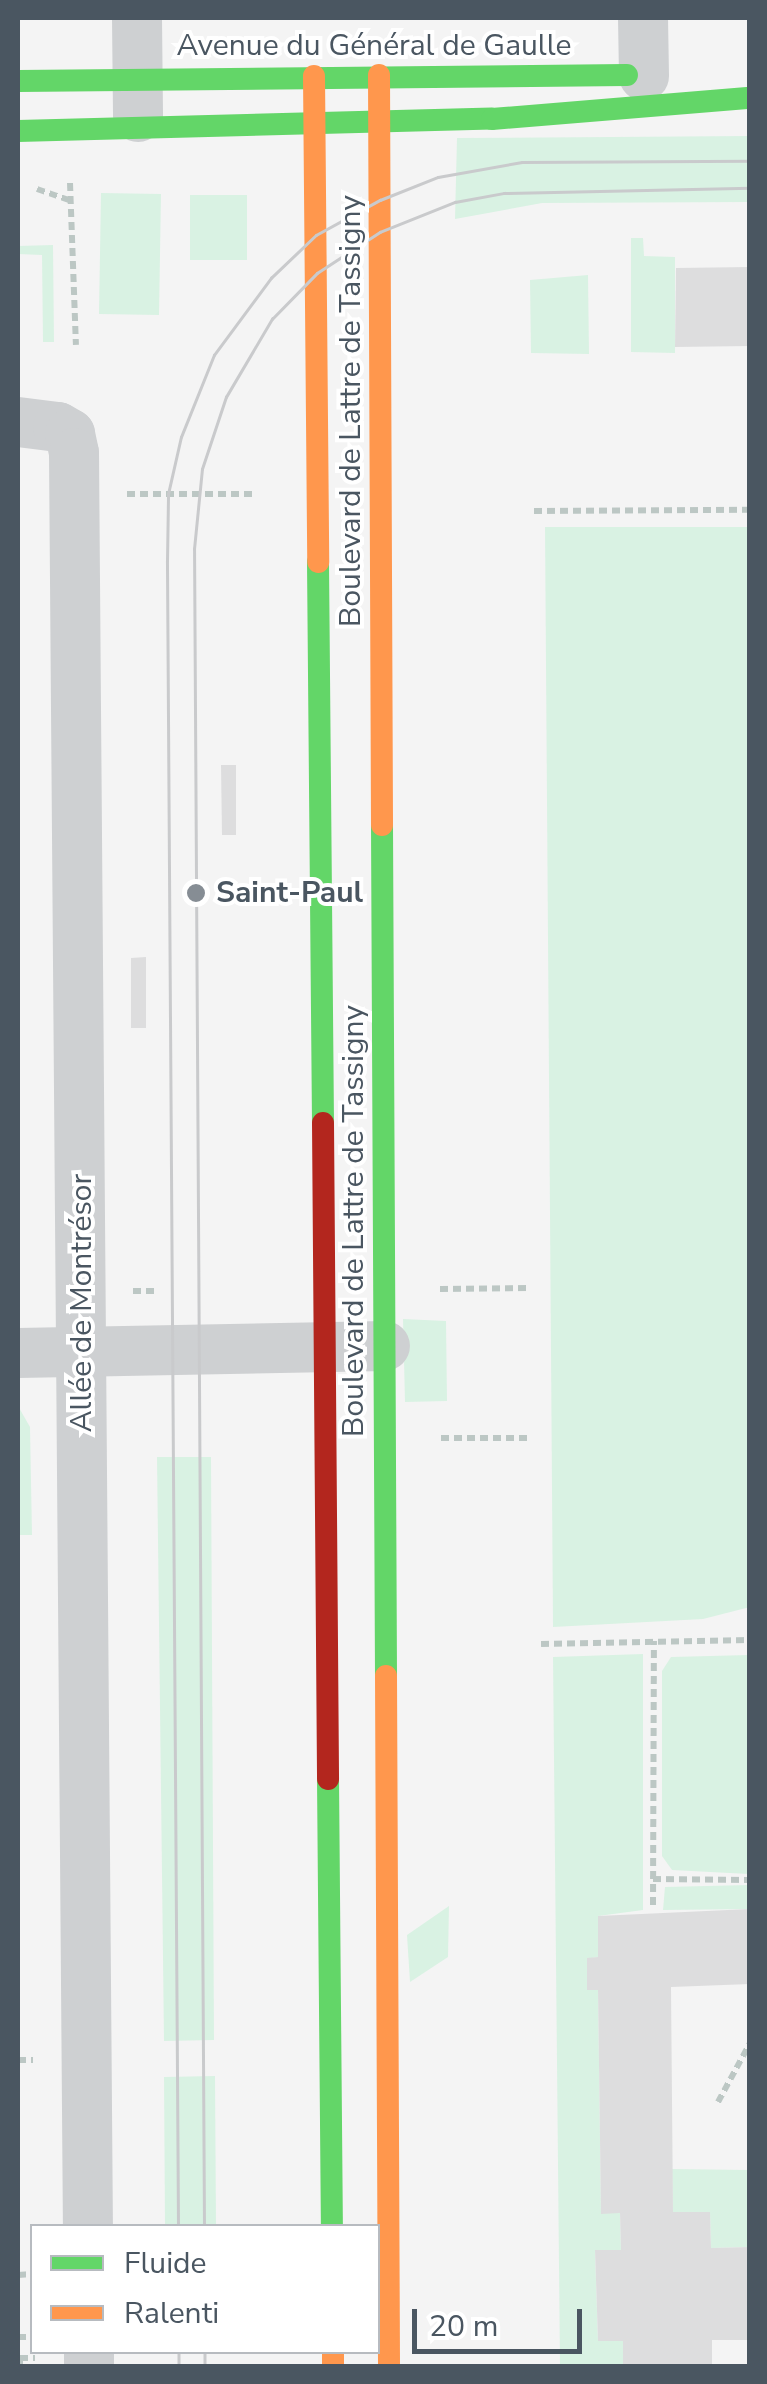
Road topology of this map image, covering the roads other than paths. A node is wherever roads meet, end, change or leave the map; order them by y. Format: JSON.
{"nodes":[{"id":1,"x":137,"y":18,"type":"edge"},
{"id":2,"x":644,"y":18,"type":"edge"},
{"id":3,"x":379,"y":75,"type":"junction"},
{"id":4,"x":314,"y":76,"type":"junction"},
{"id":5,"x":644,"y":76,"type":"junction"},
{"id":6,"x":138,"y":77,"type":"junction"},
{"id":7,"x":18,"y":81,"type":"edge"},
{"id":8,"x":738,"y":98,"type":"edge"},
{"id":9,"x":380,"y":122,"type":"junction"},
{"id":10,"x":316,"y":125,"type":"junction"},
{"id":11,"x":138,"y":130,"type":"junction"},
{"id":12,"x":18,"y":131,"type":"edge"},
{"id":13,"x":18,"y":422,"type":"edge"},
{"id":14,"x":385,"y":1346,"type":"junction"},
{"id":15,"x":325,"y":1347,"type":"junction"},
{"id":16,"x":82,"y":1352,"type":"junction"},
{"id":17,"x":18,"y":1353,"type":"edge"},
{"id":18,"x":88,"y":2224,"type":"edge"},
{"id":19,"x":332,"y":2224,"type":"edge"},
{"id":20,"x":389,"y":2366,"type":"edge"}],
"edges":[{"from":1,"to":6,"type":"street"},
{"from":2,"to":5,"type":"street"},
{"from":3,"to":4,"type":"street","name":"Avenue du Général de Gaulle"},
{"from":3,"to":5,"type":"street","name":"Avenue du Général de Gaulle"},
{"from":3,"to":9,"type":"street","name":"Boulevard de Lattre de Tassigny"},
{"from":4,"to":6,"type":"street","name":"Avenue du Général de Gaulle"},
{"from":4,"to":10,"type":"street","name":"Boulevard de Lattre de Tassigny"},
{"from":5,"to":8,"type":"street","name":"Avenue du Général de Gaulle"},
{"from":6,"to":7,"type":"street","name":"Avenue du Général de Gaulle"},
{"from":6,"to":11,"type":"street"},
{"from":8,"to":9,"type":"street","name":"Avenue du Général de Gaulle"},
{"from":9,"to":10,"type":"street","name":"Avenue du Général de Gaulle"},
{"from":9,"to":14,"type":"street","name":"Boulevard de Lattre de Tassigny"},
{"from":10,"to":11,"type":"street","name":"Avenue du Général de Gaulle"},
{"from":10,"to":15,"type":"street","name":"Boulevard de Lattre de Tassigny"},
{"from":11,"to":12,"type":"street","name":"Avenue du Général de Gaulle"},
{"from":13,"to":16,"type":"street","name":"Allée de Montrésor"},
{"from":14,"to":15,"type":"street"},
{"from":14,"to":20,"type":"street","name":"Boulevard de Lattre de Tassigny"},
{"from":15,"to":16,"type":"street"},
{"from":15,"to":19,"type":"street","name":"Boulevard de Lattre de Tassigny"},
{"from":16,"to":17,"type":"street"},
{"from":16,"to":18,"type":"street","name":"Allée de Montrésor"}]}
